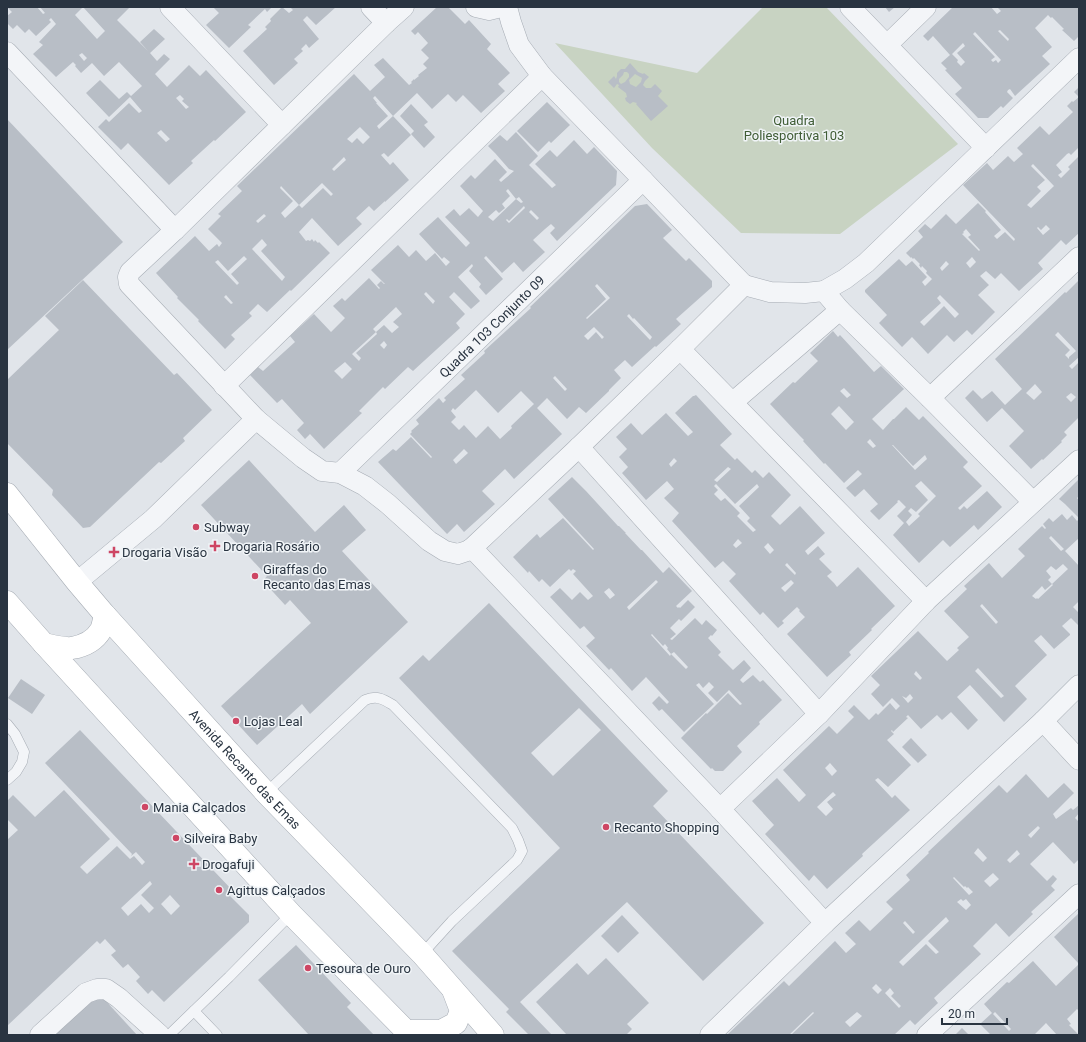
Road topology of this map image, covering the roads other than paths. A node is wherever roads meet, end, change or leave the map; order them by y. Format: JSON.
{"nodes":[{"id":1,"x":170,"y":7,"type":"edge"},
{"id":2,"x":371,"y":7,"type":"edge"},
{"id":3,"x":404,"y":7,"type":"edge"},
{"id":4,"x":476,"y":7,"type":"edge"},
{"id":5,"x":501,"y":7,"type":"edge"},
{"id":6,"x":507,"y":7,"type":"edge"},
{"id":7,"x":850,"y":7,"type":"edge"},
{"id":8,"x":926,"y":7,"type":"edge"},
{"id":9,"x":386,"y":23,"type":"junction"},
{"id":10,"x":887,"y":45,"type":"junction"},
{"id":11,"x":7,"y":52,"type":"edge"},
{"id":12,"x":1079,"y":58,"type":"edge"},
{"id":13,"x":542,"y":76,"type":"junction"},
{"id":14,"x":282,"y":125,"type":"junction"},
{"id":15,"x":986,"y":148,"type":"junction"},
{"id":16,"x":643,"y":180,"type":"junction"},
{"id":17,"x":175,"y":230,"type":"junction"},
{"id":18,"x":1079,"y":257,"type":"edge"},
{"id":19,"x":744,"y":285,"type":"junction"},
{"id":20,"x":824,"y":291,"type":"junction"},
{"id":21,"x":840,"y":310,"type":"junction"},
{"id":22,"x":680,"y":349,"type":"junction"},
{"id":23,"x":224,"y":386,"type":"junction"},
{"id":24,"x":930,"y":398,"type":"junction"},
{"id":25,"x":733,"y":402,"type":"junction"},
{"id":26,"x":256,"y":419,"type":"junction"},
{"id":27,"x":578,"y":447,"type":"junction"},
{"id":28,"x":1079,"y":460,"type":"edge"},
{"id":29,"x":340,"y":473,"type":"junction"},
{"id":30,"x":7,"y":494,"type":"edge"},
{"id":31,"x":1033,"y":502,"type":"junction"},
{"id":32,"x":472,"y":548,"type":"junction"},
{"id":33,"x":77,"y":582,"type":"junction"},
{"id":34,"x":926,"y":601,"type":"junction"},
{"id":35,"x":7,"y":602,"type":"edge"},
{"id":36,"x":105,"y":615,"type":"junction"},
{"id":37,"x":44,"y":644,"type":"junction"},
{"id":38,"x":1079,"y":685,"type":"edge"},
{"id":39,"x":819,"y":714,"type":"junction"},
{"id":40,"x":1043,"y":721,"type":"junction"},
{"id":41,"x":7,"y":724,"type":"edge"},
{"id":42,"x":1079,"y":760,"type":"edge"},
{"id":43,"x":7,"y":780,"type":"edge"},
{"id":44,"x":266,"y":793,"type":"junction"},
{"id":45,"x":720,"y":809,"type":"junction"},
{"id":46,"x":1079,"y":894,"type":"edge"},
{"id":47,"x":291,"y":914,"type":"junction"},
{"id":48,"x":825,"y":923,"type":"junction"},
{"id":49,"x":422,"y":954,"type":"junction"},
{"id":50,"x":452,"y":988,"type":"junction"},
{"id":51,"x":194,"y":1011,"type":"junction"},
{"id":52,"x":408,"y":1033,"type":"edge"},
{"id":53,"x":40,"y":1035,"type":"edge"},
{"id":54,"x":160,"y":1035,"type":"edge"},
{"id":55,"x":169,"y":1035,"type":"edge"},
{"id":56,"x":217,"y":1035,"type":"edge"},
{"id":57,"x":493,"y":1035,"type":"edge"},
{"id":58,"x":710,"y":1035,"type":"edge"},
{"id":59,"x":928,"y":1035,"type":"edge"}],
"edges":[{"from":1,"to":14,"type":"street"},
{"from":2,"to":9,"type":"street"},
{"from":3,"to":9,"type":"street"},
{"from":4,"to":5,"type":"street"},
{"from":6,"to":13,"type":"street"},
{"from":7,"to":10,"type":"street"},
{"from":8,"to":10,"type":"street"},
{"from":9,"to":14,"type":"street"},
{"from":10,"to":15,"type":"street"},
{"from":11,"to":17,"type":"street"},
{"from":12,"to":15,"type":"street"},
{"from":13,"to":16,"type":"street"},
{"from":13,"to":23,"type":"street"},
{"from":14,"to":17,"type":"street"},
{"from":15,"to":20,"type":"street"},
{"from":16,"to":19,"type":"street"},
{"from":16,"to":29,"type":"street","name":"Quadra 103 Conjunto 09"},
{"from":17,"to":23,"type":"street"},
{"from":18,"to":24,"type":"street"},
{"from":19,"to":20,"type":"street"},
{"from":19,"to":22,"type":"street"},
{"from":20,"to":21,"type":"street"},
{"from":21,"to":24,"type":"street"},
{"from":21,"to":25,"type":"street"},
{"from":22,"to":25,"type":"street"},
{"from":22,"to":27,"type":"street"},
{"from":23,"to":26,"type":"street"},
{"from":24,"to":31,"type":"street"},
{"from":25,"to":34,"type":"street"},
{"from":26,"to":29,"type":"street"},
{"from":26,"to":33,"type":"street"},
{"from":27,"to":32,"type":"street"},
{"from":27,"to":39,"type":"street"},
{"from":28,"to":31,"type":"street"},
{"from":29,"to":32,"type":"street"},
{"from":30,"to":33,"type":"main road","name":"Avenida Recanto das Emas"},
{"from":31,"to":34,"type":"street"},
{"from":32,"to":45,"type":"street"},
{"from":33,"to":36,"type":"main road","name":"Avenida Recanto das Emas"},
{"from":34,"to":39,"type":"street"},
{"from":35,"to":37,"type":"main road"},
{"from":36,"to":37,"type":"main road"},
{"from":36,"to":44,"type":"main road","name":"Avenida Recanto das Emas"},
{"from":37,"to":47,"type":"main road"},
{"from":38,"to":40,"type":"street"},
{"from":39,"to":45,"type":"street"},
{"from":40,"to":42,"type":"street"},
{"from":40,"to":48,"type":"street"},
{"from":41,"to":43,"type":"lane"},
{"from":44,"to":49,"type":"main road","name":"Avenida Recanto das Emas"},
{"from":44,"to":49,"type":"lane"},
{"from":45,"to":48,"type":"street"},
{"from":46,"to":59,"type":"street"},
{"from":47,"to":51,"type":"lane"},
{"from":47,"to":52,"type":"main road"},
{"from":48,"to":58,"type":"street"},
{"from":49,"to":50,"type":"main road","name":"Avenida Recanto das Emas"},
{"from":50,"to":52,"type":"main road"},
{"from":50,"to":57,"type":"main road","name":"Avenida Recanto das Emas"},
{"from":51,"to":55,"type":"lane"},
{"from":51,"to":56,"type":"lane"},
{"from":53,"to":54,"type":"street"}]}
